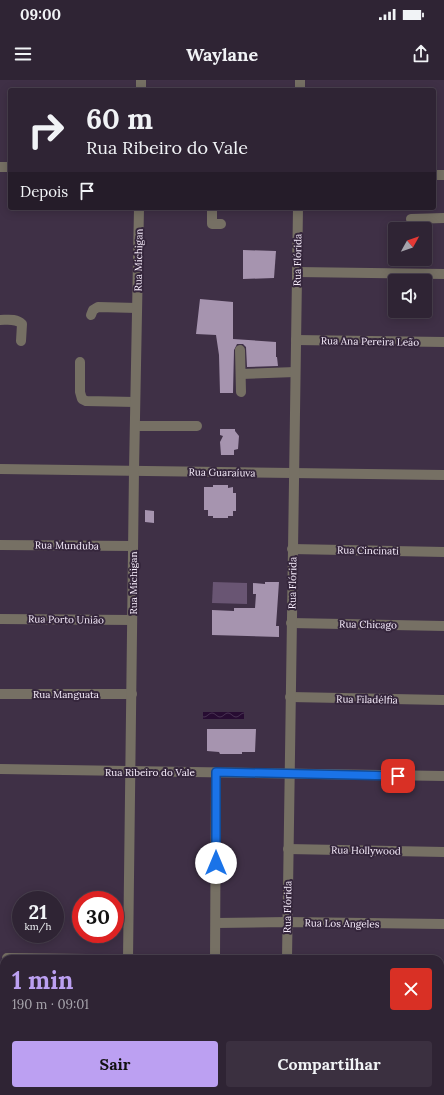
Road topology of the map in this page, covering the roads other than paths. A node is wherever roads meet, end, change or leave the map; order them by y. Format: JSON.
{"nodes":[{"id":1,"x":139,"y":210,"type":"edge"},
{"id":2,"x":212,"y":210,"type":"edge"},
{"id":3,"x":298,"y":210,"type":"edge"},
{"id":4,"x":444,"y":218,"type":"edge"},
{"id":5,"x":411,"y":219,"type":"dead end"},
{"id":6,"x":215,"y":226,"type":"dead end"},
{"id":7,"x":297,"y":272,"type":"junction"},
{"id":8,"x":444,"y":274,"type":"edge"},
{"id":9,"x":137,"y":308,"type":"junction"},
{"id":10,"x":91,"y":315,"type":"dead end"},
{"id":11,"x":0,"y":320,"type":"edge"},
{"id":12,"x":296,"y":340,"type":"junction"},
{"id":13,"x":21,"y":341,"type":"dead end"},
{"id":14,"x":444,"y":342,"type":"edge"},
{"id":15,"x":240,"y":350,"type":"dead end"},
{"id":16,"x":80,"y":362,"type":"dead end"},
{"id":17,"x":295,"y":372,"type":"junction"},
{"id":18,"x":241,"y":374,"type":"junction"},
{"id":19,"x":241,"y":392,"type":"dead end"},
{"id":20,"x":135,"y":402,"type":"junction"},
{"id":21,"x":135,"y":426,"type":"junction"},
{"id":22,"x":197,"y":426,"type":"dead end"},
{"id":23,"x":0,"y":469,"type":"edge"},
{"id":24,"x":134,"y":470,"type":"junction"},
{"id":25,"x":294,"y":473,"type":"junction"},
{"id":26,"x":444,"y":475,"type":"edge"},
{"id":27,"x":0,"y":545,"type":"edge"},
{"id":28,"x":133,"y":546,"type":"junction"},
{"id":29,"x":292,"y":549,"type":"junction"},
{"id":30,"x":444,"y":552,"type":"edge"},
{"id":31,"x":0,"y":619,"type":"edge"},
{"id":32,"x":132,"y":620,"type":"junction"},
{"id":33,"x":291,"y":623,"type":"junction"},
{"id":34,"x":444,"y":626,"type":"edge"},
{"id":35,"x":0,"y":694,"type":"edge"},
{"id":36,"x":132,"y":694,"type":"junction"},
{"id":37,"x":290,"y":698,"type":"junction"},
{"id":38,"x":444,"y":700,"type":"edge"},
{"id":39,"x":0,"y":769,"type":"edge"},
{"id":40,"x":131,"y":772,"type":"junction"},
{"id":41,"x":216,"y":772,"type":"junction"},
{"id":42,"x":289,"y":774,"type":"junction"},
{"id":43,"x":444,"y":776,"type":"edge"},
{"id":44,"x":288,"y":849,"type":"junction"},
{"id":45,"x":444,"y":852,"type":"edge"},
{"id":46,"x":287,"y":922,"type":"junction"},
{"id":47,"x":216,"y":923,"type":"junction"},
{"id":48,"x":444,"y":924,"type":"edge"},
{"id":49,"x":128,"y":955,"type":"edge"},
{"id":50,"x":215,"y":955,"type":"edge"},
{"id":51,"x":287,"y":955,"type":"edge"}],
"edges":[{"from":1,"to":9,"type":"street","name":"Rua Michigan"},
{"from":2,"to":6,"type":"street"},
{"from":3,"to":7,"type":"street","name":"Rua Flórida"},
{"from":4,"to":5,"type":"street"},
{"from":7,"to":8,"type":"street"},
{"from":7,"to":12,"type":"street","name":"Rua Flórida"},
{"from":9,"to":10,"type":"street"},
{"from":9,"to":20,"type":"street","name":"Rua Michigan"},
{"from":11,"to":13,"type":"street"},
{"from":12,"to":14,"type":"street","name":"Rua Ana Pereira Leão"},
{"from":12,"to":17,"type":"street","name":"Rua Flórida"},
{"from":15,"to":18,"type":"street"},
{"from":16,"to":20,"type":"street"},
{"from":17,"to":18,"type":"street"},
{"from":17,"to":25,"type":"street","name":"Rua Flórida"},
{"from":18,"to":19,"type":"street"},
{"from":20,"to":21,"type":"street","name":"Rua Michigan"},
{"from":21,"to":22,"type":"street"},
{"from":21,"to":24,"type":"street","name":"Rua Michigan"},
{"from":23,"to":24,"type":"street","name":"Rua Guaraíuva"},
{"from":24,"to":25,"type":"street","name":"Rua Guaraíuva"},
{"from":24,"to":28,"type":"street","name":"Rua Michigan"},
{"from":25,"to":26,"type":"street","name":"Rua Guaraíuva"},
{"from":25,"to":29,"type":"street","name":"Rua Flórida"},
{"from":27,"to":28,"type":"street","name":"Rua Munduba"},
{"from":28,"to":32,"type":"street","name":"Rua Michigan"},
{"from":29,"to":30,"type":"street","name":"Rua Cincinati"},
{"from":29,"to":33,"type":"street","name":"Rua Flórida"},
{"from":31,"to":32,"type":"street","name":"Rua Porto União"},
{"from":32,"to":36,"type":"street","name":"Rua Michigan"},
{"from":33,"to":34,"type":"street","name":"Rua Chicago"},
{"from":33,"to":37,"type":"street","name":"Rua Flórida"},
{"from":35,"to":36,"type":"street","name":"Rua Manguata"},
{"from":36,"to":40,"type":"street","name":"Rua Michigan"},
{"from":37,"to":38,"type":"street","name":"Rua Filadélfia"},
{"from":37,"to":42,"type":"street","name":"Rua Flórida"},
{"from":39,"to":40,"type":"street","name":"Rua Ribeiro do Vale"},
{"from":40,"to":41,"type":"street","name":"Rua Ribeiro do Vale"},
{"from":40,"to":49,"type":"street","name":"Rua Michigan"},
{"from":41,"to":42,"type":"street","name":"Rua Ribeiro do Vale"},
{"from":41,"to":47,"type":"street"},
{"from":42,"to":43,"type":"street","name":"Rua Ribeiro do Vale"},
{"from":42,"to":44,"type":"street","name":"Rua Flórida"},
{"from":44,"to":45,"type":"street","name":"Rua Hollywood"},
{"from":44,"to":46,"type":"street","name":"Rua Flórida"},
{"from":46,"to":47,"type":"street","name":"Rua Los Angeles"},
{"from":46,"to":48,"type":"street","name":"Rua Los Angeles"},
{"from":46,"to":51,"type":"street","name":"Rua Flórida"},
{"from":47,"to":50,"type":"street"}]}
